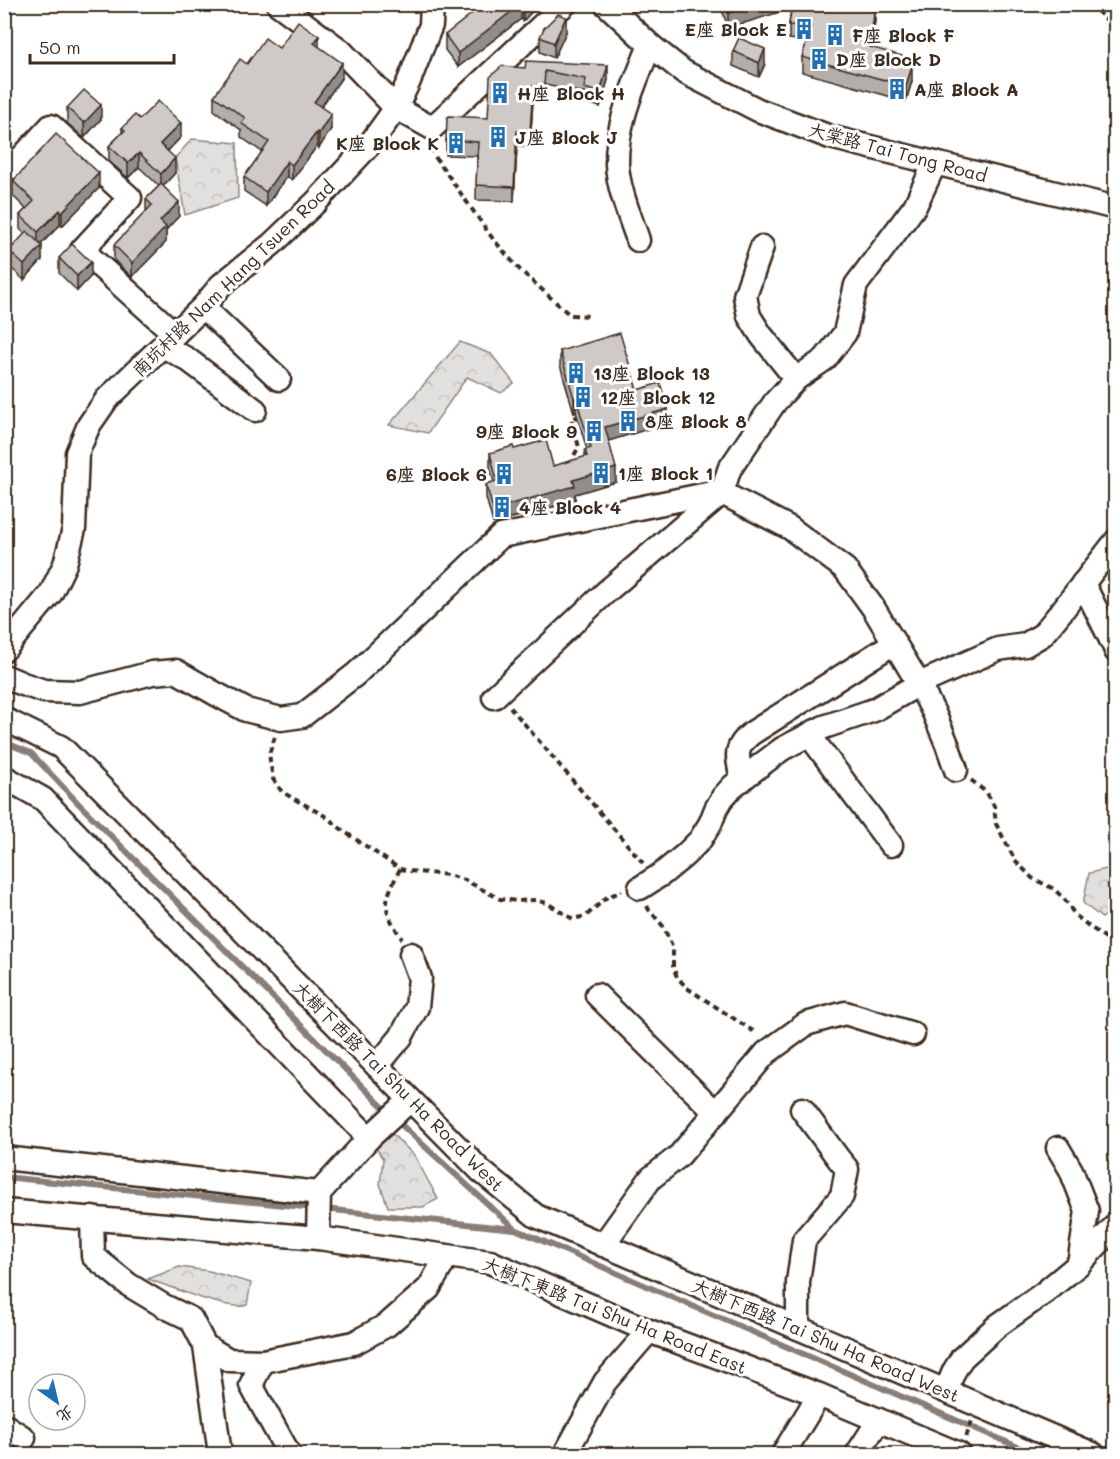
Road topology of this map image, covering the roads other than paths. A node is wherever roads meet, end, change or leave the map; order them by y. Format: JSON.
{"nodes":[{"id":1,"x":278,"y":4,"type":"edge"},
{"id":2,"x":432,"y":4,"type":"edge"},
{"id":3,"x":566,"y":4,"type":"edge"},
{"id":4,"x":606,"y":4,"type":"edge"},
{"id":5,"x":650,"y":45,"type":"junction"},
{"id":6,"x":396,"y":108,"type":"junction"},
{"id":7,"x":935,"y":163,"type":"junction"},
{"id":8,"x":13,"y":167,"type":"dead end"},
{"id":9,"x":1116,"y":208,"type":"edge"},
{"id":10,"x":638,"y":240,"type":"dead end"},
{"id":11,"x":762,"y":247,"type":"dead end"},
{"id":12,"x":203,"y":307,"type":"junction"},
{"id":13,"x":169,"y":340,"type":"junction"},
{"id":14,"x":279,"y":379,"type":"dead end"},
{"id":15,"x":796,"y":379,"type":"junction"},
{"id":16,"x":255,"y":410,"type":"dead end"},
{"id":17,"x":722,"y":492,"type":"junction"},
{"id":18,"x":1116,"y":541,"type":"edge"},
{"id":19,"x":1083,"y":583,"type":"junction"},
{"id":20,"x":894,"y":643,"type":"junction"},
{"id":21,"x":4,"y":650,"type":"edge"},
{"id":22,"x":1116,"y":651,"type":"edge"},
{"id":23,"x":4,"y":676,"type":"edge"},
{"id":24,"x":919,"y":684,"type":"junction"},
{"id":25,"x":494,"y":697,"type":"road end"},
{"id":26,"x":4,"y":719,"type":"edge"},
{"id":27,"x":813,"y":732,"type":"junction"},
{"id":28,"x":956,"y":770,"type":"road end"},
{"id":29,"x":4,"y":777,"type":"edge"},
{"id":30,"x":742,"y":780,"type":"junction"},
{"id":31,"x":891,"y":845,"type":"dead end"},
{"id":32,"x":640,"y":888,"type":"road end"},
{"id":33,"x":411,"y":954,"type":"road end"},
{"id":34,"x":597,"y":995,"type":"dead end"},
{"id":35,"x":913,"y":1034,"type":"dead end"},
{"id":36,"x":377,"y":1066,"type":"junction"},
{"id":37,"x":410,"y":1100,"type":"junction"},
{"id":38,"x":802,"y":1109,"type":"dead end"},
{"id":39,"x":716,"y":1113,"type":"junction"},
{"id":40,"x":369,"y":1138,"type":"junction"},
{"id":41,"x":1059,"y":1148,"type":"dead end"},
{"id":42,"x":4,"y":1158,"type":"edge"},
{"id":43,"x":319,"y":1198,"type":"junction"},
{"id":44,"x":4,"y":1211,"type":"edge"},
{"id":45,"x":92,"y":1218,"type":"junction"},
{"id":46,"x":1116,"y":1225,"type":"edge"},
{"id":47,"x":318,"y":1234,"type":"junction"},
{"id":48,"x":603,"y":1245,"type":"junction"},
{"id":49,"x":447,"y":1256,"type":"junction"},
{"id":50,"x":1079,"y":1264,"type":"junction"},
{"id":51,"x":798,"y":1328,"type":"junction"},
{"id":52,"x":649,"y":1331,"type":"junction"},
{"id":53,"x":205,"y":1346,"type":"junction"},
{"id":54,"x":263,"y":1361,"type":"junction"},
{"id":55,"x":946,"y":1391,"type":"junction"},
{"id":56,"x":819,"y":1395,"type":"junction"},
{"id":57,"x":879,"y":1420,"type":"junction"},
{"id":58,"x":4,"y":1425,"type":"edge"},
{"id":59,"x":24,"y":1438,"type":"dead end"},
{"id":60,"x":220,"y":1455,"type":"edge"},
{"id":61,"x":289,"y":1455,"type":"edge"},
{"id":62,"x":565,"y":1455,"type":"edge"},
{"id":63,"x":783,"y":1455,"type":"edge"},
{"id":64,"x":857,"y":1455,"type":"edge"},
{"id":65,"x":960,"y":1455,"type":"edge"},
{"id":66,"x":1093,"y":1455,"type":"edge"}],
"edges":[{"from":1,"to":6,"type":"street"},
{"from":2,"to":6,"type":"street","name":"南坑村路 Nam Hang Tsuen Road"},
{"from":3,"to":6,"type":"street"},
{"from":4,"to":5,"type":"street","name":"大棠路 Tai Tong Road"},
{"from":5,"to":7,"type":"street","name":"大棠路 Tai Tong Road"},
{"from":5,"to":10,"type":"street"},
{"from":6,"to":12,"type":"street","name":"南坑村路 Nam Hang Tsuen Road"},
{"from":7,"to":9,"type":"street","name":"大棠路 Tai Tong Road"},
{"from":7,"to":15,"type":"street"},
{"from":8,"to":13,"type":"street"},
{"from":11,"to":15,"type":"street"},
{"from":12,"to":13,"type":"street","name":"南坑村路 Nam Hang Tsuen Road"},
{"from":12,"to":14,"type":"street"},
{"from":13,"to":16,"type":"street"},
{"from":13,"to":21,"type":"street","name":"南坑村路 Nam Hang Tsuen Road"},
{"from":15,"to":17,"type":"street"},
{"from":17,"to":20,"type":"street"},
{"from":17,"to":23,"type":"street"},
{"from":17,"to":25,"type":"street"},
{"from":18,"to":19,"type":"street"},
{"from":19,"to":22,"type":"street"},
{"from":19,"to":24,"type":"street"},
{"from":20,"to":24,"type":"street"},
{"from":20,"to":30,"type":"street"},
{"from":24,"to":27,"type":"street"},
{"from":24,"to":28,"type":"street"},
{"from":26,"to":36,"type":"street","name":"大樹下西路 Tai Shu Ha Road West"},
{"from":27,"to":30,"type":"street"},
{"from":27,"to":31,"type":"street"},
{"from":29,"to":40,"type":"street"},
{"from":30,"to":32,"type":"street"},
{"from":33,"to":36,"type":"street"},
{"from":34,"to":39,"type":"street"},
{"from":35,"to":39,"type":"street"},
{"from":36,"to":37,"type":"street","name":"大樹下西路 Tai Shu Ha Road West"},
{"from":37,"to":40,"type":"street"},
{"from":37,"to":48,"type":"street","name":"大樹下西路 Tai Shu Ha Road West"},
{"from":38,"to":51,"type":"street"},
{"from":39,"to":48,"type":"street"},
{"from":40,"to":43,"type":"street"},
{"from":41,"to":50,"type":"street"},
{"from":42,"to":43,"type":"street"},
{"from":43,"to":47,"type":"street"},
{"from":44,"to":45,"type":"street","name":"大樹下東路 Tai Shu Ha Road East"},
{"from":45,"to":47,"type":"street","name":"大樹下東路 Tai Shu Ha Road East"},
{"from":45,"to":53,"type":"street"},
{"from":46,"to":50,"type":"street"},
{"from":47,"to":49,"type":"street","name":"大樹下東路 Tai Shu Ha Road East"},
{"from":48,"to":51,"type":"street","name":"大樹下西路 Tai Shu Ha Road West"},
{"from":49,"to":52,"type":"street","name":"大樹下東路 Tai Shu Ha Road East"},
{"from":49,"to":54,"type":"street"},
{"from":50,"to":55,"type":"street"},
{"from":51,"to":55,"type":"street","name":"大樹下西路 Tai Shu Ha Road West"},
{"from":52,"to":56,"type":"street","name":"大樹下東路 Tai Shu Ha Road East"},
{"from":52,"to":62,"type":"street"},
{"from":53,"to":54,"type":"street"},
{"from":53,"to":60,"type":"street"},
{"from":54,"to":61,"type":"street"},
{"from":55,"to":66,"type":"street","name":"大樹下西路 Tai Shu Ha Road West"},
{"from":56,"to":57,"type":"street","name":"大樹下東路 Tai Shu Ha Road East"},
{"from":56,"to":63,"type":"street"},
{"from":57,"to":64,"type":"street"},
{"from":57,"to":65,"type":"street","name":"大樹下東路 Tai Shu Ha Road East"},
{"from":58,"to":59,"type":"street"}]}
